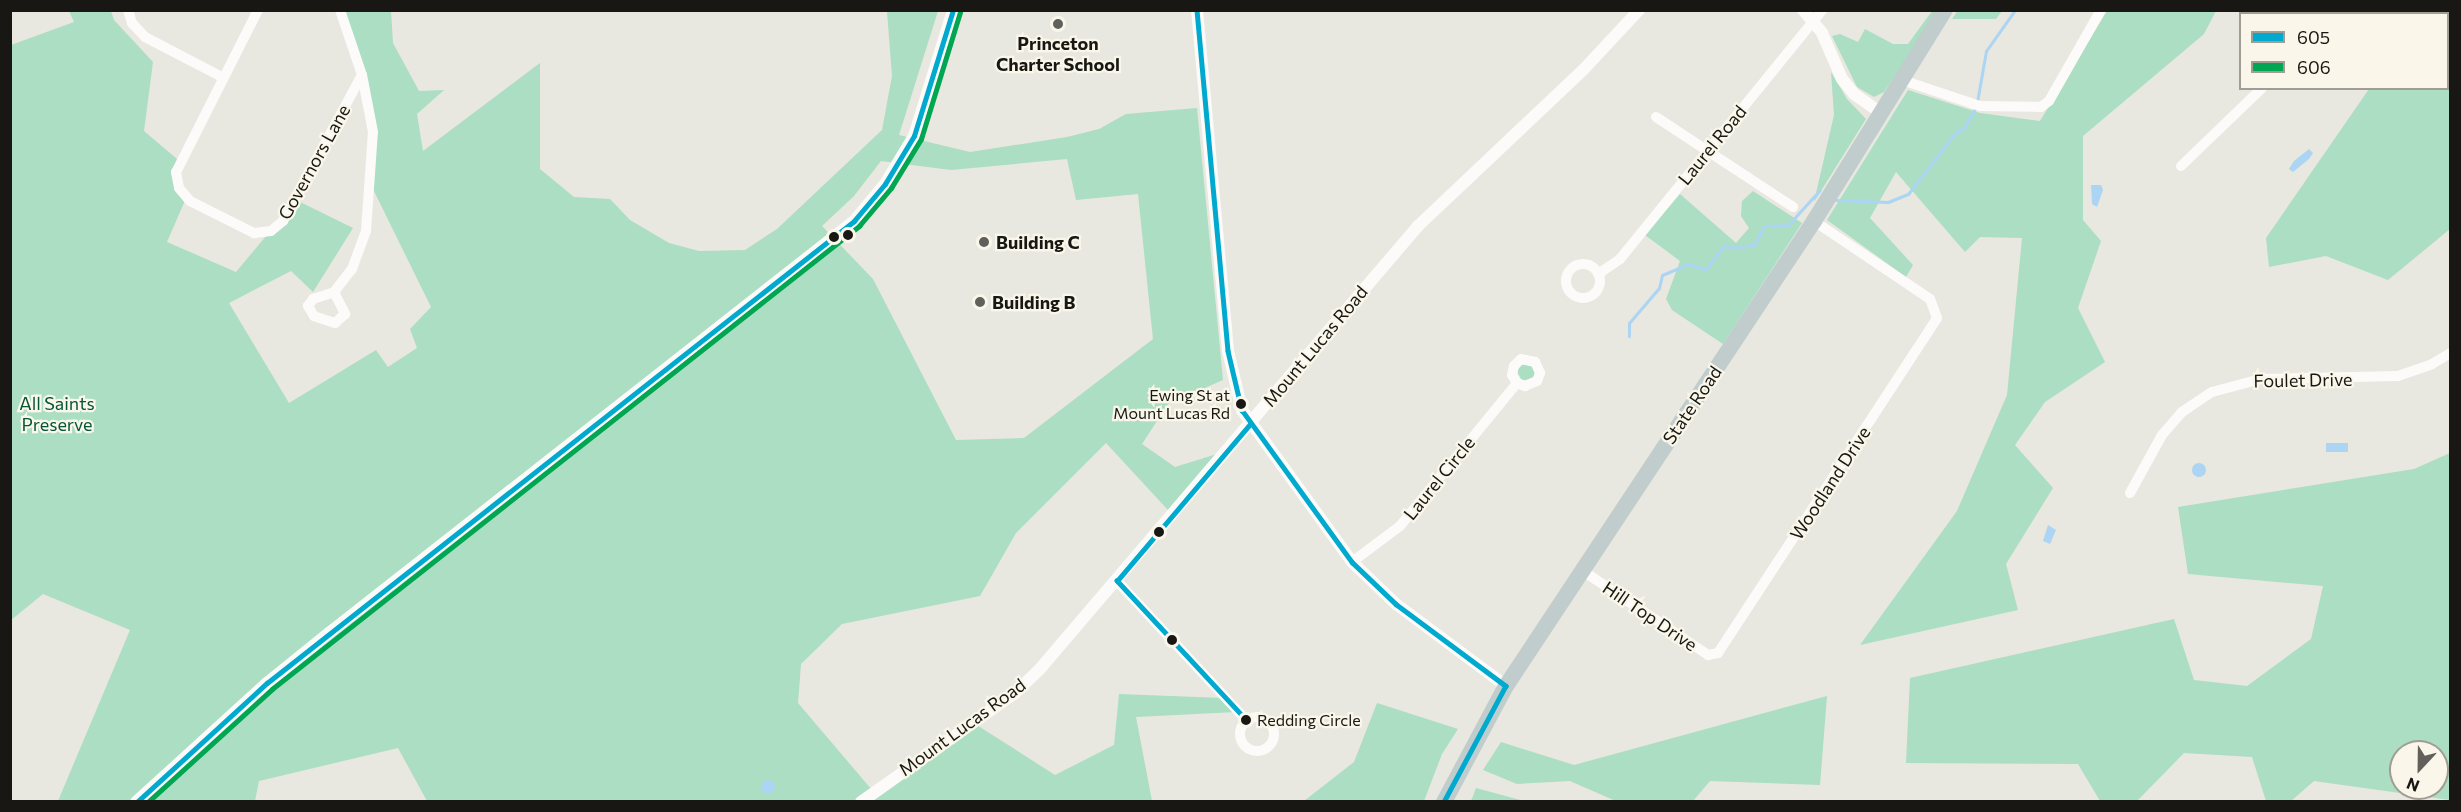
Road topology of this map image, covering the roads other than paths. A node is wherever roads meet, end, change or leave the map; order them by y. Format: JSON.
{"nodes":[{"id":1,"x":128,"y":10,"type":"edge"},
{"id":2,"x":258,"y":10,"type":"edge"},
{"id":3,"x":340,"y":10,"type":"edge"},
{"id":4,"x":953,"y":10,"type":"edge"},
{"id":5,"x":1639,"y":10,"type":"edge"},
{"id":6,"x":1803,"y":10,"type":"edge"},
{"id":7,"x":1945,"y":10,"type":"edge"},
{"id":8,"x":2101,"y":10,"type":"edge"},
{"id":9,"x":1197,"y":11,"type":"edge"},
{"id":10,"x":1818,"y":15,"type":"edge"},
{"id":11,"x":363,"y":75,"type":"junction"},
{"id":12,"x":222,"y":77,"type":"junction"},
{"id":13,"x":1902,"y":80,"type":"junction"},
{"id":14,"x":2260,"y":90,"type":"edge"},
{"id":15,"x":1881,"y":113,"type":"junction"},
{"id":16,"x":1656,"y":117,"type":"dead end"},
{"id":17,"x":1707,"y":151,"type":"junction"},
{"id":18,"x":2181,"y":166,"type":"dead end"},
{"id":19,"x":1793,"y":207,"type":"dead end"},
{"id":20,"x":1814,"y":221,"type":"junction"},
{"id":21,"x":1598,"y":274,"type":"dead end"},
{"id":22,"x":334,"y":292,"type":"dead end"},
{"id":23,"x":2451,"y":352,"type":"edge"},
{"id":24,"x":1517,"y":383,"type":"dead end"},
{"id":25,"x":1250,"y":424,"type":"junction"},
{"id":26,"x":2130,"y":493,"type":"dead end"},
{"id":27,"x":1352,"y":562,"type":"junction"},
{"id":28,"x":1583,"y":571,"type":"junction"},
{"id":29,"x":1117,"y":581,"type":"junction"},
{"id":30,"x":1718,"y":653,"type":"joint"},
{"id":31,"x":1506,"y":686,"type":"junction"},
{"id":32,"x":1246,"y":720,"type":"dead end"},
{"id":33,"x":136,"y":801,"type":"edge"},
{"id":34,"x":861,"y":801,"type":"edge"},
{"id":35,"x":1444,"y":801,"type":"edge"}],
"edges":[{"from":1,"to":12,"type":"street"},
{"from":2,"to":12,"type":"street","name":"Governors Lane"},
{"from":3,"to":11,"type":"street"},
{"from":4,"to":33,"type":"street"},
{"from":5,"to":25,"type":"street","name":"Mount Lucas Road"},
{"from":6,"to":10,"type":"street"},
{"from":7,"to":13,"type":"highway","name":"State Road"},
{"from":8,"to":13,"type":"street"},
{"from":9,"to":25,"type":"street"},
{"from":10,"to":15,"type":"street"},
{"from":10,"to":17,"type":"street","name":"Laurel Road"},
{"from":11,"to":12,"type":"street","name":"Governors Lane"},
{"from":11,"to":22,"type":"street"},
{"from":13,"to":15,"type":"highway","name":"State Road"},
{"from":14,"to":18,"type":"street"},
{"from":15,"to":20,"type":"highway","name":"State Road"},
{"from":16,"to":17,"type":"street"},
{"from":17,"to":19,"type":"street"},
{"from":17,"to":21,"type":"street","name":"Laurel Road"},
{"from":20,"to":28,"type":"highway","name":"State Road"},
{"from":20,"to":30,"type":"street","name":"Woodland Drive"},
{"from":23,"to":26,"type":"street","name":"Foulet Drive"},
{"from":24,"to":27,"type":"street","name":"Laurel Circle"},
{"from":25,"to":27,"type":"street"},
{"from":25,"to":29,"type":"street","name":"Mount Lucas Road"},
{"from":27,"to":31,"type":"street"},
{"from":28,"to":30,"type":"street","name":"Hill Top Drive"},
{"from":28,"to":31,"type":"highway","name":"State Road"},
{"from":29,"to":32,"type":"street"},
{"from":29,"to":34,"type":"street","name":"Mount Lucas Road"},
{"from":31,"to":35,"type":"highway","name":"State Road"}]}
